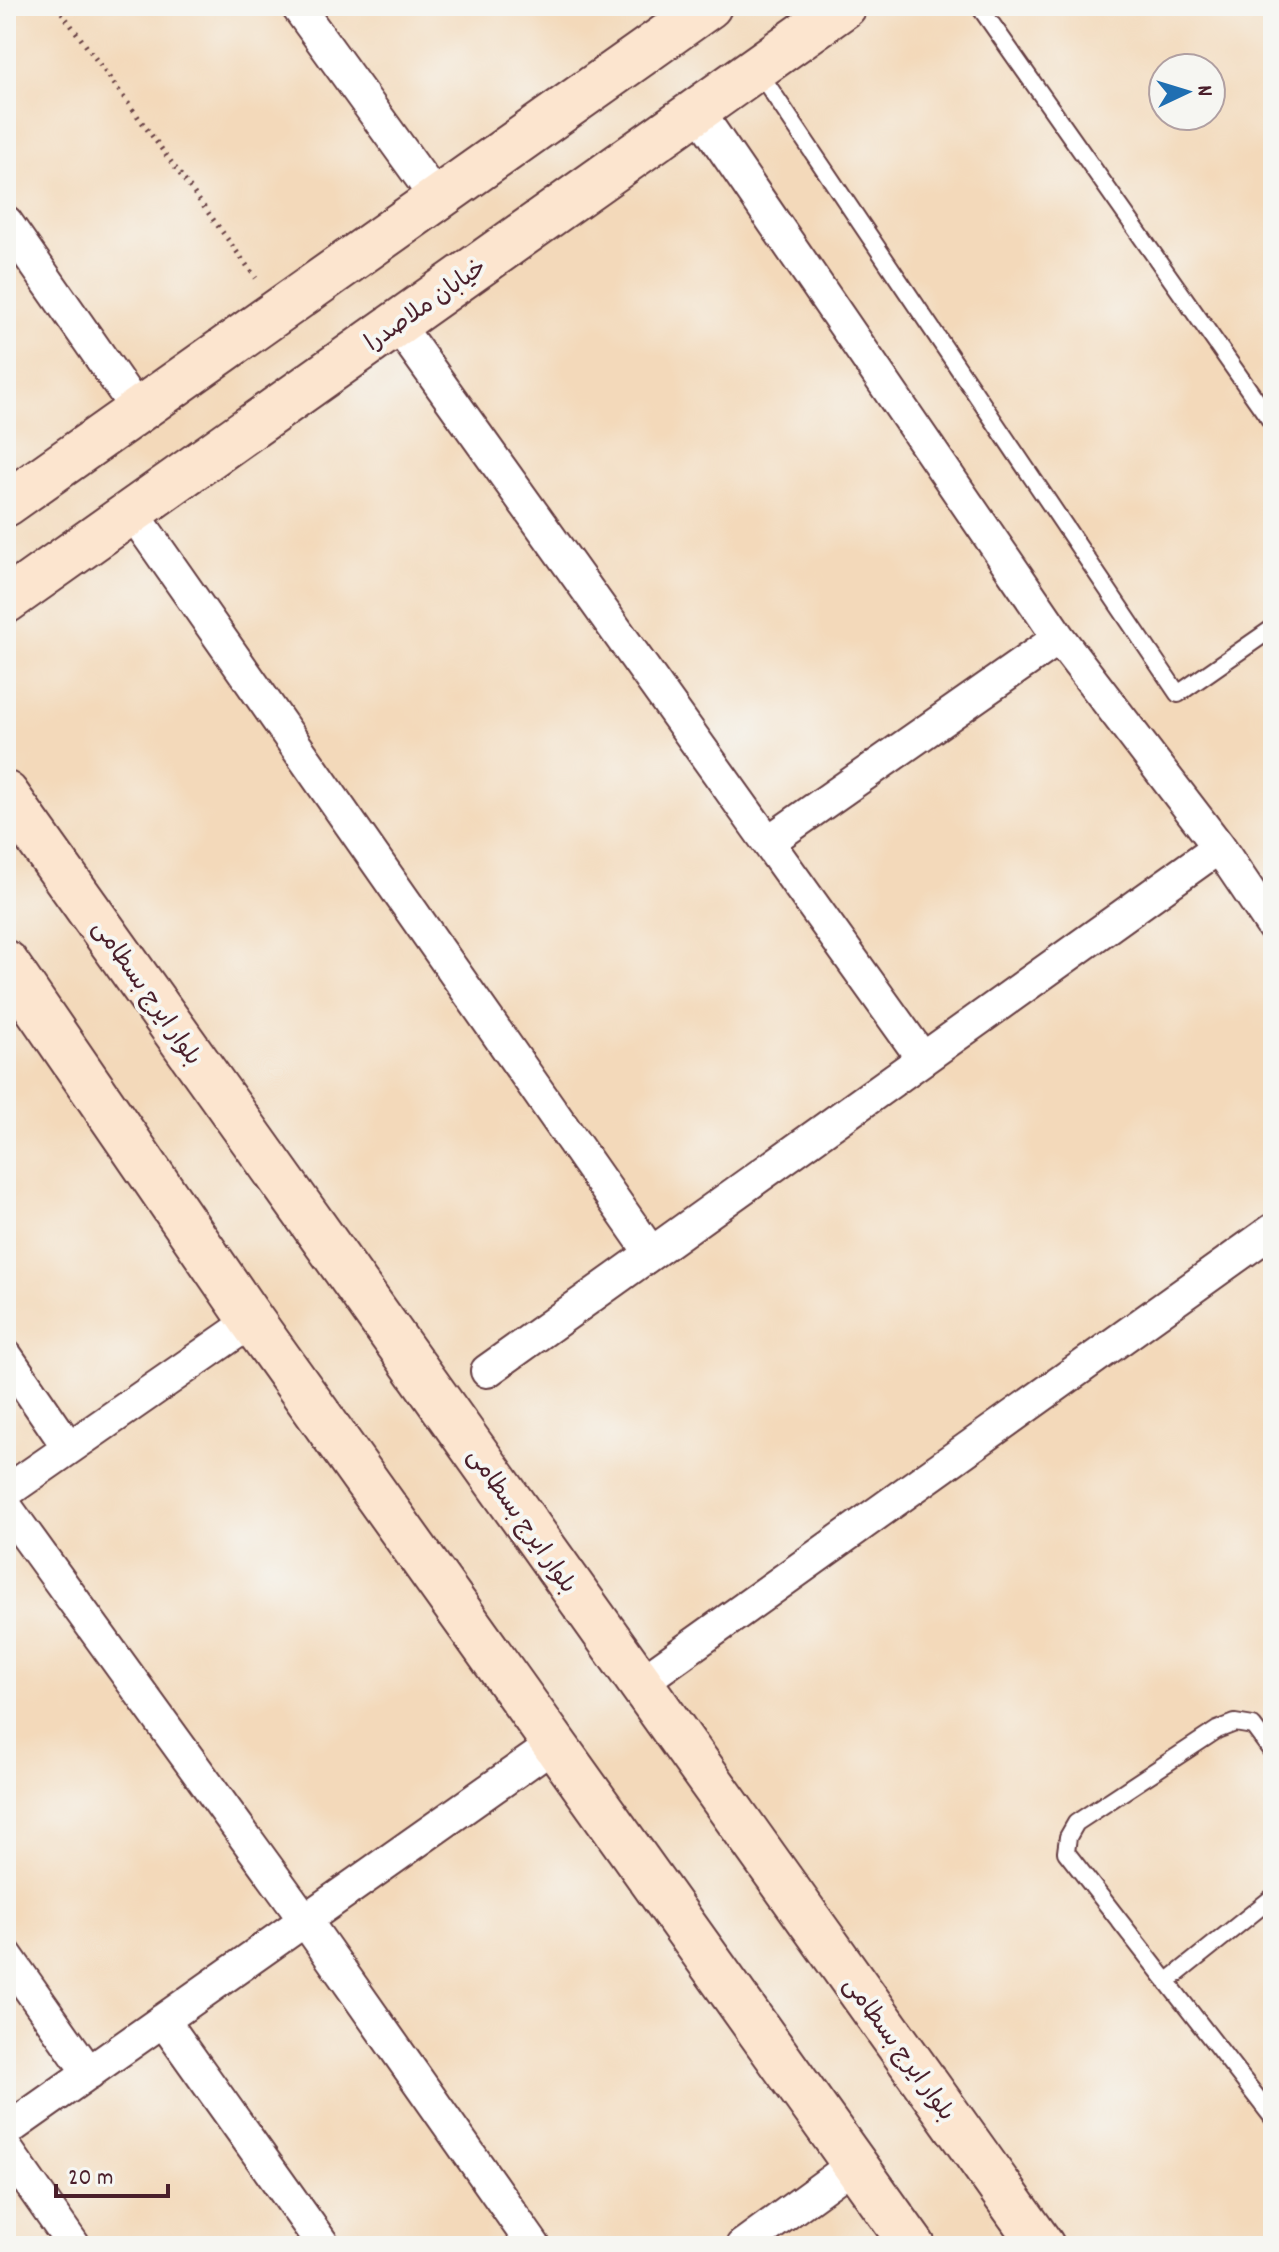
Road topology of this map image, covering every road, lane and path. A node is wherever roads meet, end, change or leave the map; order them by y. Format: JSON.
{"nodes":[{"id":1,"x":57,"y":6,"type":"edge"},
{"id":2,"x":297,"y":6,"type":"edge"},
{"id":3,"x":709,"y":6,"type":"edge"},
{"id":4,"x":844,"y":6,"type":"edge"},
{"id":5,"x":979,"y":6,"type":"edge"},
{"id":6,"x":756,"y":68,"type":"junction"},
{"id":7,"x":697,"y":110,"type":"junction"},
{"id":8,"x":436,"y":198,"type":"junction"},
{"id":9,"x":6,"y":222,"type":"edge"},
{"id":10,"x":280,"y":311,"type":"junction"},
{"id":11,"x":397,"y":324,"type":"junction"},
{"id":12,"x":138,"y":411,"type":"junction"},
{"id":13,"x":1273,"y":424,"type":"edge"},
{"id":14,"x":6,"y":504,"type":"edge"},
{"id":15,"x":132,"y":512,"type":"junction"},
{"id":16,"x":6,"y":601,"type":"edge"},
{"id":17,"x":1273,"y":628,"type":"edge"},
{"id":18,"x":1059,"y":638,"type":"junction"},
{"id":19,"x":6,"y":794,"type":"edge"},
{"id":20,"x":768,"y":842,"type":"junction"},
{"id":21,"x":1219,"y":847,"type":"junction"},
{"id":22,"x":1273,"y":927,"type":"edge"},
{"id":23,"x":6,"y":963,"type":"edge"},
{"id":24,"x":923,"y":1059,"type":"junction"},
{"id":25,"x":1273,"y":1230,"type":"edge"},
{"id":26,"x":651,"y":1253,"type":"junction"},
{"id":27,"x":252,"y":1321,"type":"junction"},
{"id":28,"x":6,"y":1356,"type":"edge"},
{"id":29,"x":487,"y":1371,"type":"dead end"},
{"id":30,"x":69,"y":1448,"type":"junction"},
{"id":31,"x":6,"y":1492,"type":"edge"},
{"id":32,"x":6,"y":1507,"type":"edge"},
{"id":33,"x":640,"y":1683,"type":"junction"},
{"id":34,"x":553,"y":1745,"type":"junction"},
{"id":35,"x":1273,"y":1753,"type":"edge"},
{"id":36,"x":1273,"y":1897,"type":"edge"},
{"id":37,"x":305,"y":1920,"type":"junction"},
{"id":38,"x":6,"y":1955,"type":"edge"},
{"id":39,"x":1168,"y":1981,"type":"junction"},
{"id":40,"x":163,"y":2020,"type":"junction"},
{"id":41,"x":89,"y":2073,"type":"junction"},
{"id":42,"x":1273,"y":2118,"type":"edge"},
{"id":43,"x":6,"y":2131,"type":"edge"},
{"id":44,"x":6,"y":2149,"type":"edge"},
{"id":45,"x":853,"y":2165,"type":"junction"},
{"id":46,"x":74,"y":2246,"type":"edge"},
{"id":47,"x":324,"y":2246,"type":"edge"},
{"id":48,"x":534,"y":2246,"type":"edge"},
{"id":49,"x":742,"y":2246,"type":"edge"},
{"id":50,"x":913,"y":2246,"type":"edge"},
{"id":51,"x":1042,"y":2246,"type":"edge"}],
"edges":[{"from":1,"to":10,"type":"path"},
{"from":2,"to":8,"type":"street"},
{"from":3,"to":8,"type":"street"},
{"from":4,"to":6,"type":"street","name":"خیابان ملاصدرا"},
{"from":5,"to":13,"type":"lane"},
{"from":6,"to":7,"type":"street","name":"خیابان ملاصدرا"},
{"from":6,"to":17,"type":"lane"},
{"from":7,"to":11,"type":"street","name":"خیابان ملاصدرا"},
{"from":7,"to":18,"type":"street"},
{"from":8,"to":10,"type":"street"},
{"from":9,"to":12,"type":"street"},
{"from":10,"to":12,"type":"street"},
{"from":11,"to":15,"type":"street","name":"خیابان ملاصدرا"},
{"from":11,"to":20,"type":"street"},
{"from":12,"to":14,"type":"street"},
{"from":15,"to":16,"type":"street","name":"خیابان ملاصدرا"},
{"from":15,"to":26,"type":"street"},
{"from":18,"to":20,"type":"street"},
{"from":18,"to":21,"type":"street"},
{"from":19,"to":33,"type":"street","name":"بلوار ایرج بسطامی"},
{"from":20,"to":24,"type":"street"},
{"from":21,"to":22,"type":"street"},
{"from":21,"to":24,"type":"street"},
{"from":23,"to":27,"type":"street"},
{"from":24,"to":26,"type":"street"},
{"from":25,"to":33,"type":"street"},
{"from":26,"to":29,"type":"street"},
{"from":27,"to":30,"type":"street"},
{"from":27,"to":34,"type":"street"},
{"from":28,"to":30,"type":"street"},
{"from":30,"to":31,"type":"street"},
{"from":32,"to":37,"type":"street"},
{"from":33,"to":51,"type":"street","name":"بلوار ایرج بسطامی"},
{"from":34,"to":37,"type":"street"},
{"from":34,"to":45,"type":"street"},
{"from":35,"to":39,"type":"lane"},
{"from":36,"to":39,"type":"lane"},
{"from":37,"to":40,"type":"street"},
{"from":37,"to":48,"type":"street"},
{"from":38,"to":41,"type":"street"},
{"from":39,"to":42,"type":"lane"},
{"from":40,"to":41,"type":"street"},
{"from":40,"to":47,"type":"street"},
{"from":41,"to":43,"type":"street"},
{"from":44,"to":46,"type":"street"},
{"from":45,"to":49,"type":"street"},
{"from":45,"to":50,"type":"street"}]}
